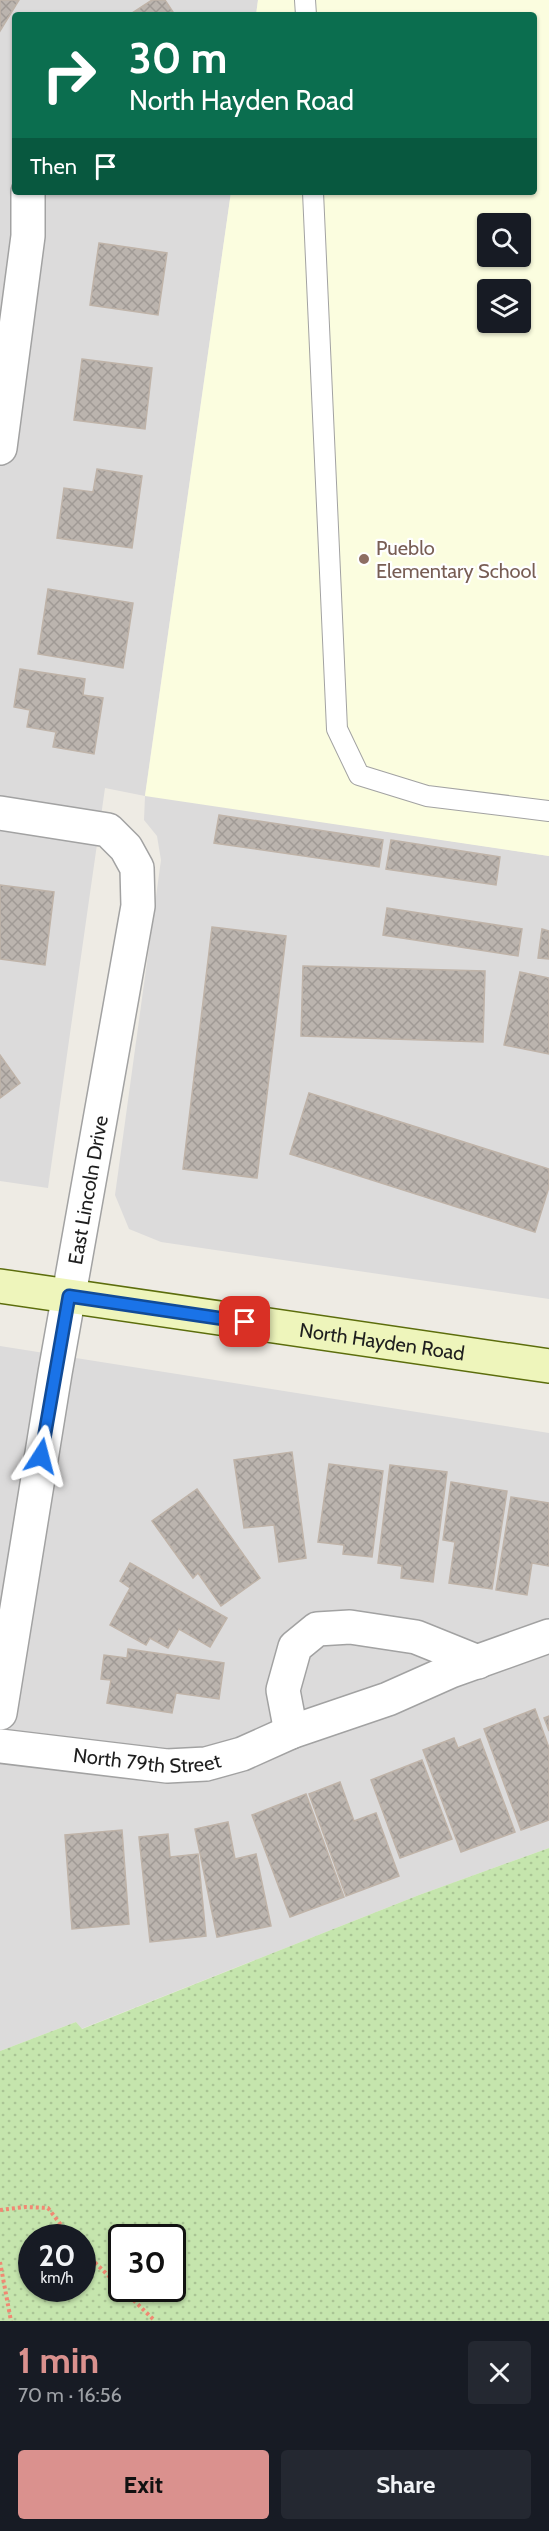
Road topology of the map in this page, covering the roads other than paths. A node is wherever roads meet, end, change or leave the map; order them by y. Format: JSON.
{"nodes":[{"id":1,"x":28,"y":195,"type":"edge"},
{"id":2,"x":313,"y":195,"type":"edge"},
{"id":3,"x":0,"y":448,"type":"edge"},
{"id":4,"x":549,"y":811,"type":"edge"},
{"id":5,"x":0,"y":813,"type":"edge"},
{"id":6,"x":0,"y":1286,"type":"edge"},
{"id":7,"x":69,"y":1296,"type":"junction"},
{"id":8,"x":549,"y":1366,"type":"edge"},
{"id":9,"x":549,"y":1636,"type":"edge"},
{"id":10,"x":478,"y":1662,"type":"junction"},
{"id":11,"x":0,"y":1713,"type":"edge"},
{"id":12,"x":291,"y":1732,"type":"junction"},
{"id":13,"x":0,"y":1746,"type":"edge"}],
"edges":[{"from":1,"to":3,"type":"street"},
{"from":2,"to":4,"type":"lane"},
{"from":5,"to":7,"type":"street","name":"East Lincoln Drive"},
{"from":6,"to":7,"type":"main road","name":"North Hayden Road"},
{"from":7,"to":8,"type":"main road","name":"North Hayden Road"},
{"from":7,"to":11,"type":"street","name":"East Lincoln Drive"},
{"from":9,"to":10,"type":"street","name":"North 79th Street"},
{"from":10,"to":12,"type":"street","name":"North 79th Street"},
{"from":10,"to":12,"type":"street"},
{"from":12,"to":13,"type":"street","name":"North 79th Street"}]}
